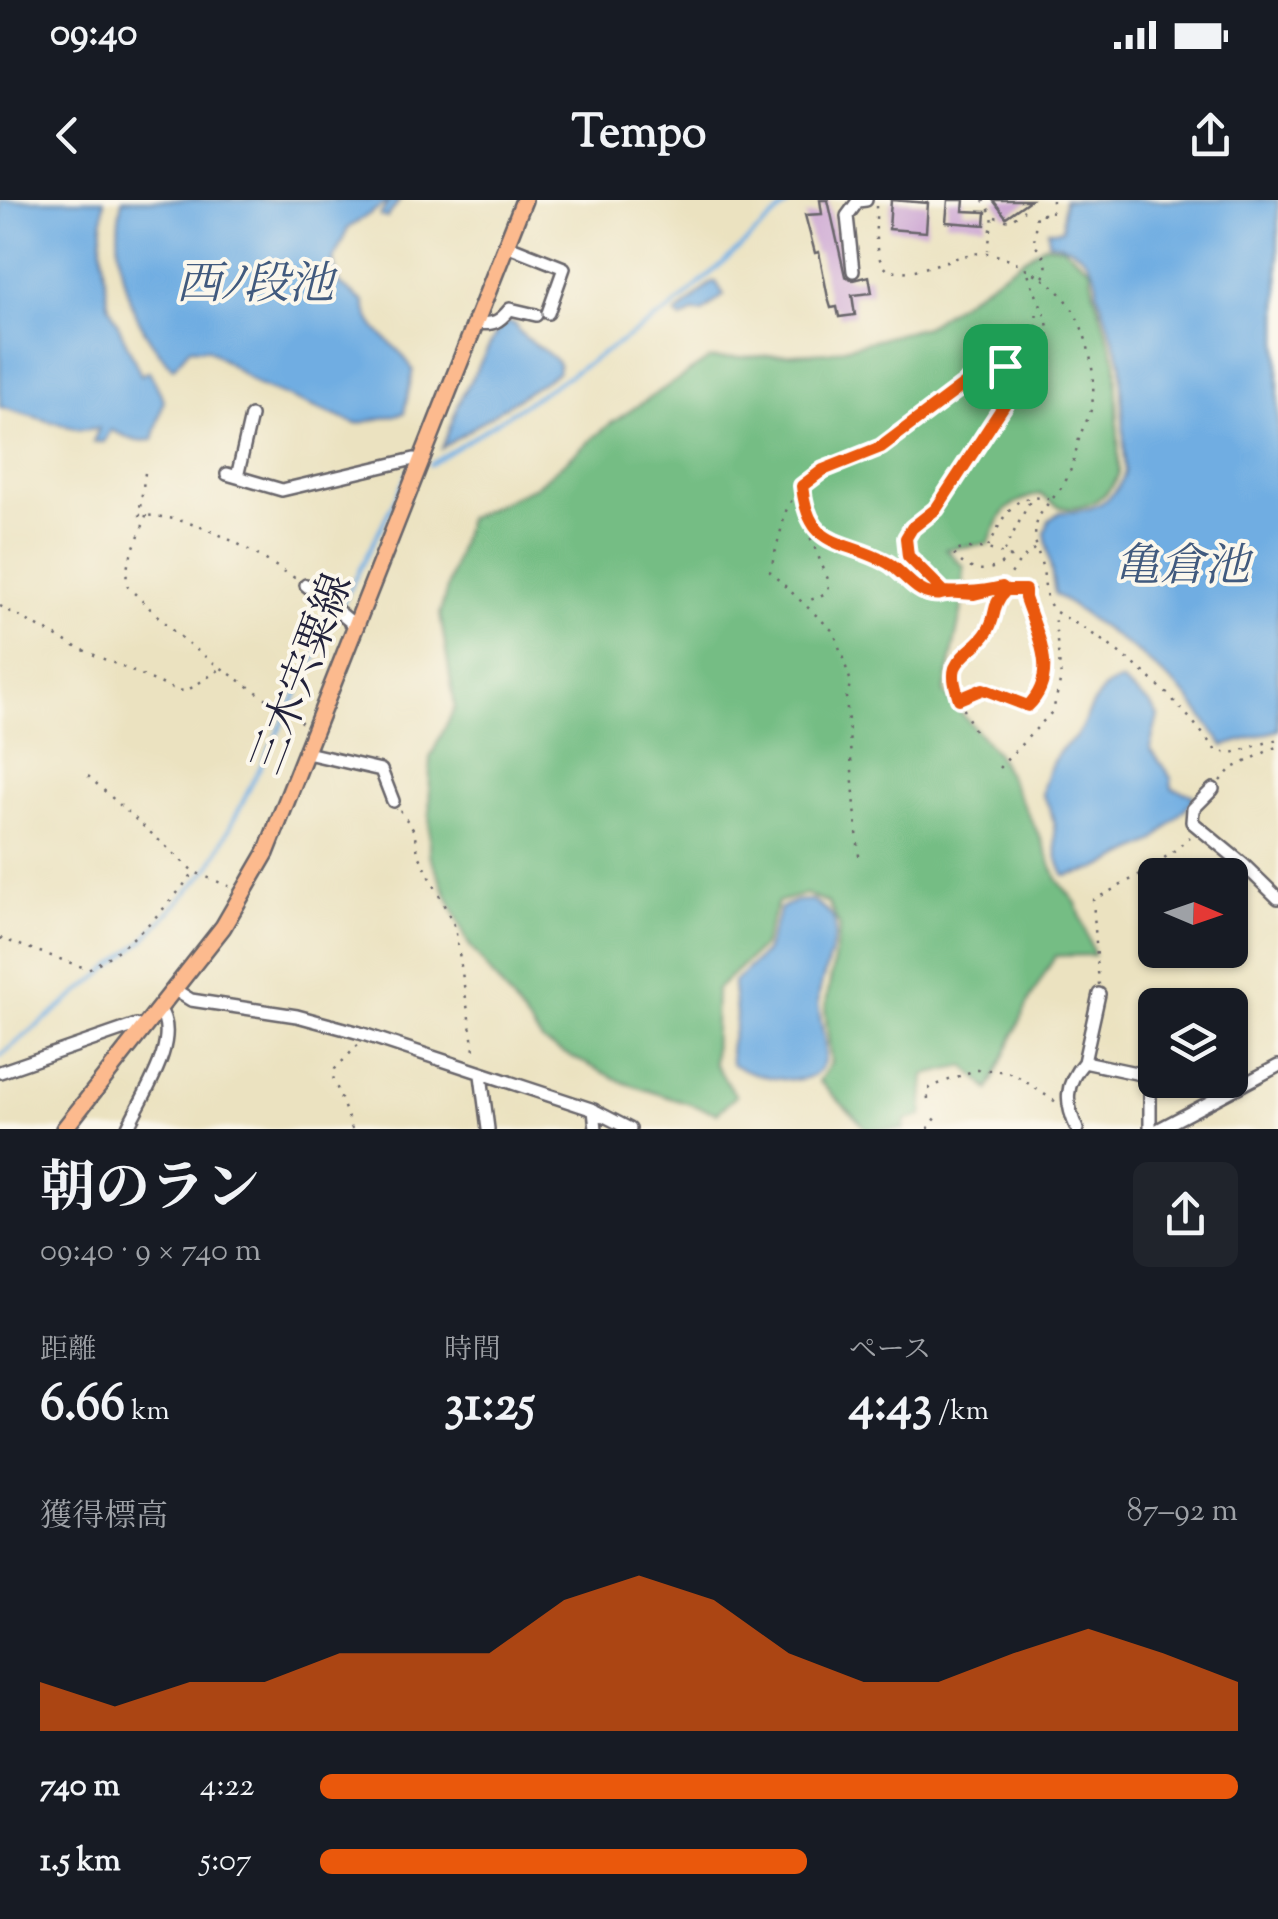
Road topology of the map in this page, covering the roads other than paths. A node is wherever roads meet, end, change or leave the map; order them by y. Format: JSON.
{"nodes":[{"id":1,"x":524,"y":200,"type":"edge"},
{"id":2,"x":866,"y":200,"type":"edge"},
{"id":3,"x":506,"y":245,"type":"junction"},
{"id":4,"x":852,"y":271,"type":"dead end"},
{"id":5,"x":477,"y":323,"type":"junction"},
{"id":6,"x":252,"y":416,"type":"dead end"},
{"id":7,"x":422,"y":460,"type":"junction"},
{"id":8,"x":306,"y":585,"type":"road end"},
{"id":9,"x":357,"y":626,"type":"junction"},
{"id":10,"x":307,"y":753,"type":"junction"},
{"id":11,"x":1213,"y":790,"type":"road end"},
{"id":12,"x":393,"y":800,"type":"road end"},
{"id":13,"x":1278,"y":898,"type":"edge"},
{"id":14,"x":175,"y":990,"type":"junction"},
{"id":15,"x":1099,"y":994,"type":"road end"},
{"id":16,"x":159,"y":1009,"type":"junction"},
{"id":17,"x":143,"y":1029,"type":"junction"},
{"id":18,"x":1084,"y":1062,"type":"junction"},
{"id":19,"x":1278,"y":1066,"type":"edge"},
{"id":20,"x":0,"y":1072,"type":"edge"},
{"id":21,"x":478,"y":1074,"type":"junction"},
{"id":22,"x":594,"y":1110,"type":"junction"},
{"id":23,"x":64,"y":1129,"type":"edge"},
{"id":24,"x":128,"y":1129,"type":"edge"},
{"id":25,"x":488,"y":1129,"type":"edge"},
{"id":26,"x":596,"y":1129,"type":"edge"},
{"id":27,"x":630,"y":1129,"type":"edge"},
{"id":28,"x":1077,"y":1129,"type":"edge"},
{"id":29,"x":1150,"y":1129,"type":"edge"},
{"id":30,"x":1158,"y":1129,"type":"edge"}],
"edges":[{"from":1,"to":3,"type":"main road","name":"三木宍粟線"},
{"from":2,"to":4,"type":"street"},
{"from":3,"to":5,"type":"main road","name":"三木宍粟線"},
{"from":3,"to":5,"type":"street"},
{"from":5,"to":7,"type":"main road","name":"三木宍粟線"},
{"from":6,"to":7,"type":"street"},
{"from":7,"to":9,"type":"main road","name":"三木宍粟線"},
{"from":8,"to":9,"type":"street"},
{"from":9,"to":10,"type":"main road","name":"三木宍粟線"},
{"from":10,"to":12,"type":"street"},
{"from":10,"to":14,"type":"main road","name":"三木宍粟線"},
{"from":11,"to":13,"type":"street"},
{"from":14,"to":16,"type":"main road","name":"三木宍粟線"},
{"from":14,"to":21,"type":"street"},
{"from":15,"to":18,"type":"street"},
{"from":16,"to":17,"type":"main road","name":"三木宍粟線"},
{"from":16,"to":24,"type":"street"},
{"from":17,"to":20,"type":"street"},
{"from":17,"to":23,"type":"main road","name":"三木宍粟線"},
{"from":18,"to":28,"type":"street"},
{"from":18,"to":29,"type":"street"},
{"from":19,"to":30,"type":"street"},
{"from":21,"to":22,"type":"street"},
{"from":21,"to":25,"type":"street"},
{"from":22,"to":26,"type":"street"},
{"from":22,"to":27,"type":"street"}]}
